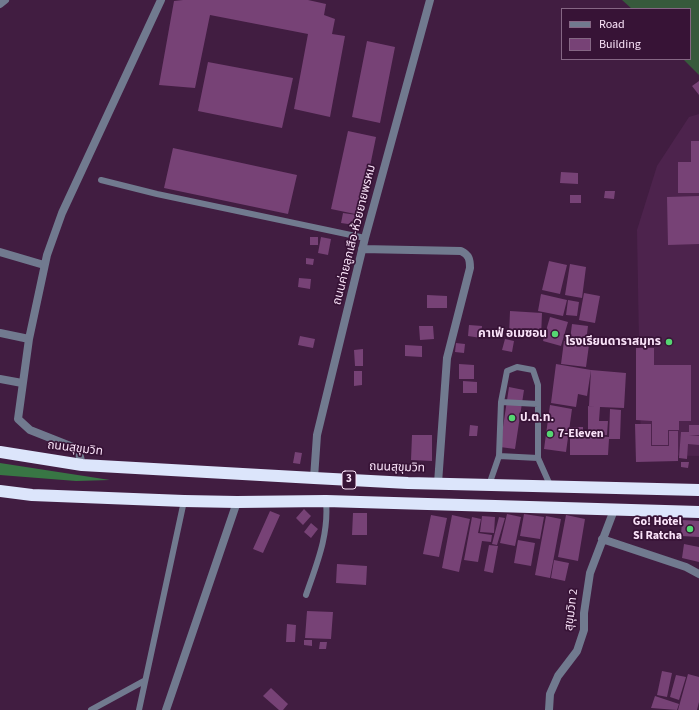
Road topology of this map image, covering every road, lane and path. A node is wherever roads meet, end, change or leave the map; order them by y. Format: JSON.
{"nodes":[{"id":1,"x":5,"y":0,"type":"edge"},
{"id":2,"x":161,"y":0,"type":"edge"},
{"id":3,"x":430,"y":0,"type":"edge"},
{"id":4,"x":0,"y":4,"type":"edge"},
{"id":5,"x":101,"y":180,"type":"dead end"},
{"id":6,"x":365,"y":238,"type":"junction"},
{"id":7,"x":362,"y":249,"type":"junction"},
{"id":8,"x":0,"y":252,"type":"edge"},
{"id":9,"x":44,"y":265,"type":"junction"},
{"id":10,"x":0,"y":332,"type":"edge"},
{"id":11,"x":29,"y":339,"type":"junction"},
{"id":12,"x":0,"y":379,"type":"edge"},
{"id":13,"x":22,"y":383,"type":"junction"},
{"id":14,"x":501,"y":402,"type":"junction"},
{"id":15,"x":538,"y":404,"type":"junction"},
{"id":16,"x":0,"y":452,"type":"edge"},
{"id":17,"x":499,"y":456,"type":"junction"},
{"id":18,"x":538,"y":458,"type":"junction"},
{"id":19,"x":82,"y":465,"type":"junction"},
{"id":20,"x":314,"y":478,"type":"junction"},
{"id":21,"x":438,"y":484,"type":"junction"},
{"id":22,"x":489,"y":485,"type":"junction"},
{"id":23,"x":550,"y":485,"type":"junction"},
{"id":24,"x":699,"y":490,"type":"edge"},
{"id":25,"x":0,"y":491,"type":"edge"},
{"id":26,"x":184,"y":501,"type":"junction"},
{"id":27,"x":326,"y":501,"type":"junction"},
{"id":28,"x":237,"y":502,"type":"junction"},
{"id":29,"x":614,"y":510,"type":"junction"},
{"id":30,"x":699,"y":512,"type":"edge"},
{"id":31,"x":602,"y":540,"type":"junction"},
{"id":32,"x":699,"y":574,"type":"edge"},
{"id":33,"x":306,"y":595,"type":"dead end"},
{"id":34,"x":144,"y":681,"type":"junction"},
{"id":35,"x":91,"y":710,"type":"edge"},
{"id":36,"x":138,"y":710,"type":"edge"},
{"id":37,"x":166,"y":710,"type":"edge"},
{"id":38,"x":549,"y":710,"type":"edge"}],
"edges":[{"from":1,"to":4,"type":"street"},
{"from":2,"to":9,"type":"street"},
{"from":3,"to":6,"type":"street","name":"ถนนค่ายลูกเสึอ-ห้วยยายพรหม"},
{"from":5,"to":6,"type":"lane"},
{"from":6,"to":7,"type":"street","name":"ถนนค่ายลูกเสึอ-ห้วยยายพรหม"},
{"from":7,"to":20,"type":"street","name":"ถนนค่ายลูกเสึอ-ห้วยยายพรหม"},
{"from":7,"to":21,"type":"street"},
{"from":8,"to":9,"type":"street"},
{"from":9,"to":11,"type":"street"},
{"from":10,"to":11,"type":"street"},
{"from":11,"to":13,"type":"street"},
{"from":12,"to":13,"type":"street"},
{"from":13,"to":19,"type":"street"},
{"from":14,"to":15,"type":"lane"},
{"from":14,"to":15,"type":"lane"},
{"from":14,"to":17,"type":"lane"},
{"from":15,"to":18,"type":"lane"},
{"from":16,"to":19,"type":"highway","name":"ถนนสุขุมวิท","number":"3"},
{"from":17,"to":18,"type":"lane"},
{"from":17,"to":22,"type":"lane"},
{"from":18,"to":23,"type":"lane"},
{"from":19,"to":20,"type":"highway","name":"ถนนสุขุมวิท","number":"3"},
{"from":20,"to":21,"type":"highway","name":"ถนนสุขุมวิท","number":"3"},
{"from":21,"to":22,"type":"highway","name":"ถนนสุขุมวิท","number":"3"},
{"from":22,"to":23,"type":"highway","name":"ถนนสุขุมวิท","number":"3"},
{"from":23,"to":24,"type":"highway","name":"ถนนสุขุมวิท","number":"3"},
{"from":25,"to":26,"type":"highway","number":"3"},
{"from":26,"to":28,"type":"highway","number":"3"},
{"from":26,"to":34,"type":"lane"},
{"from":27,"to":28,"type":"highway","number":"3"},
{"from":27,"to":29,"type":"highway","number":"3"},
{"from":27,"to":33,"type":"lane"},
{"from":28,"to":37,"type":"street"},
{"from":29,"to":30,"type":"highway","number":"3"},
{"from":29,"to":31,"type":"street","name":"สุขุมวิท 2"},
{"from":31,"to":32,"type":"street"},
{"from":31,"to":38,"type":"street","name":"สุขุมวิท 2"},
{"from":34,"to":35,"type":"lane"},
{"from":34,"to":36,"type":"lane"}]}
